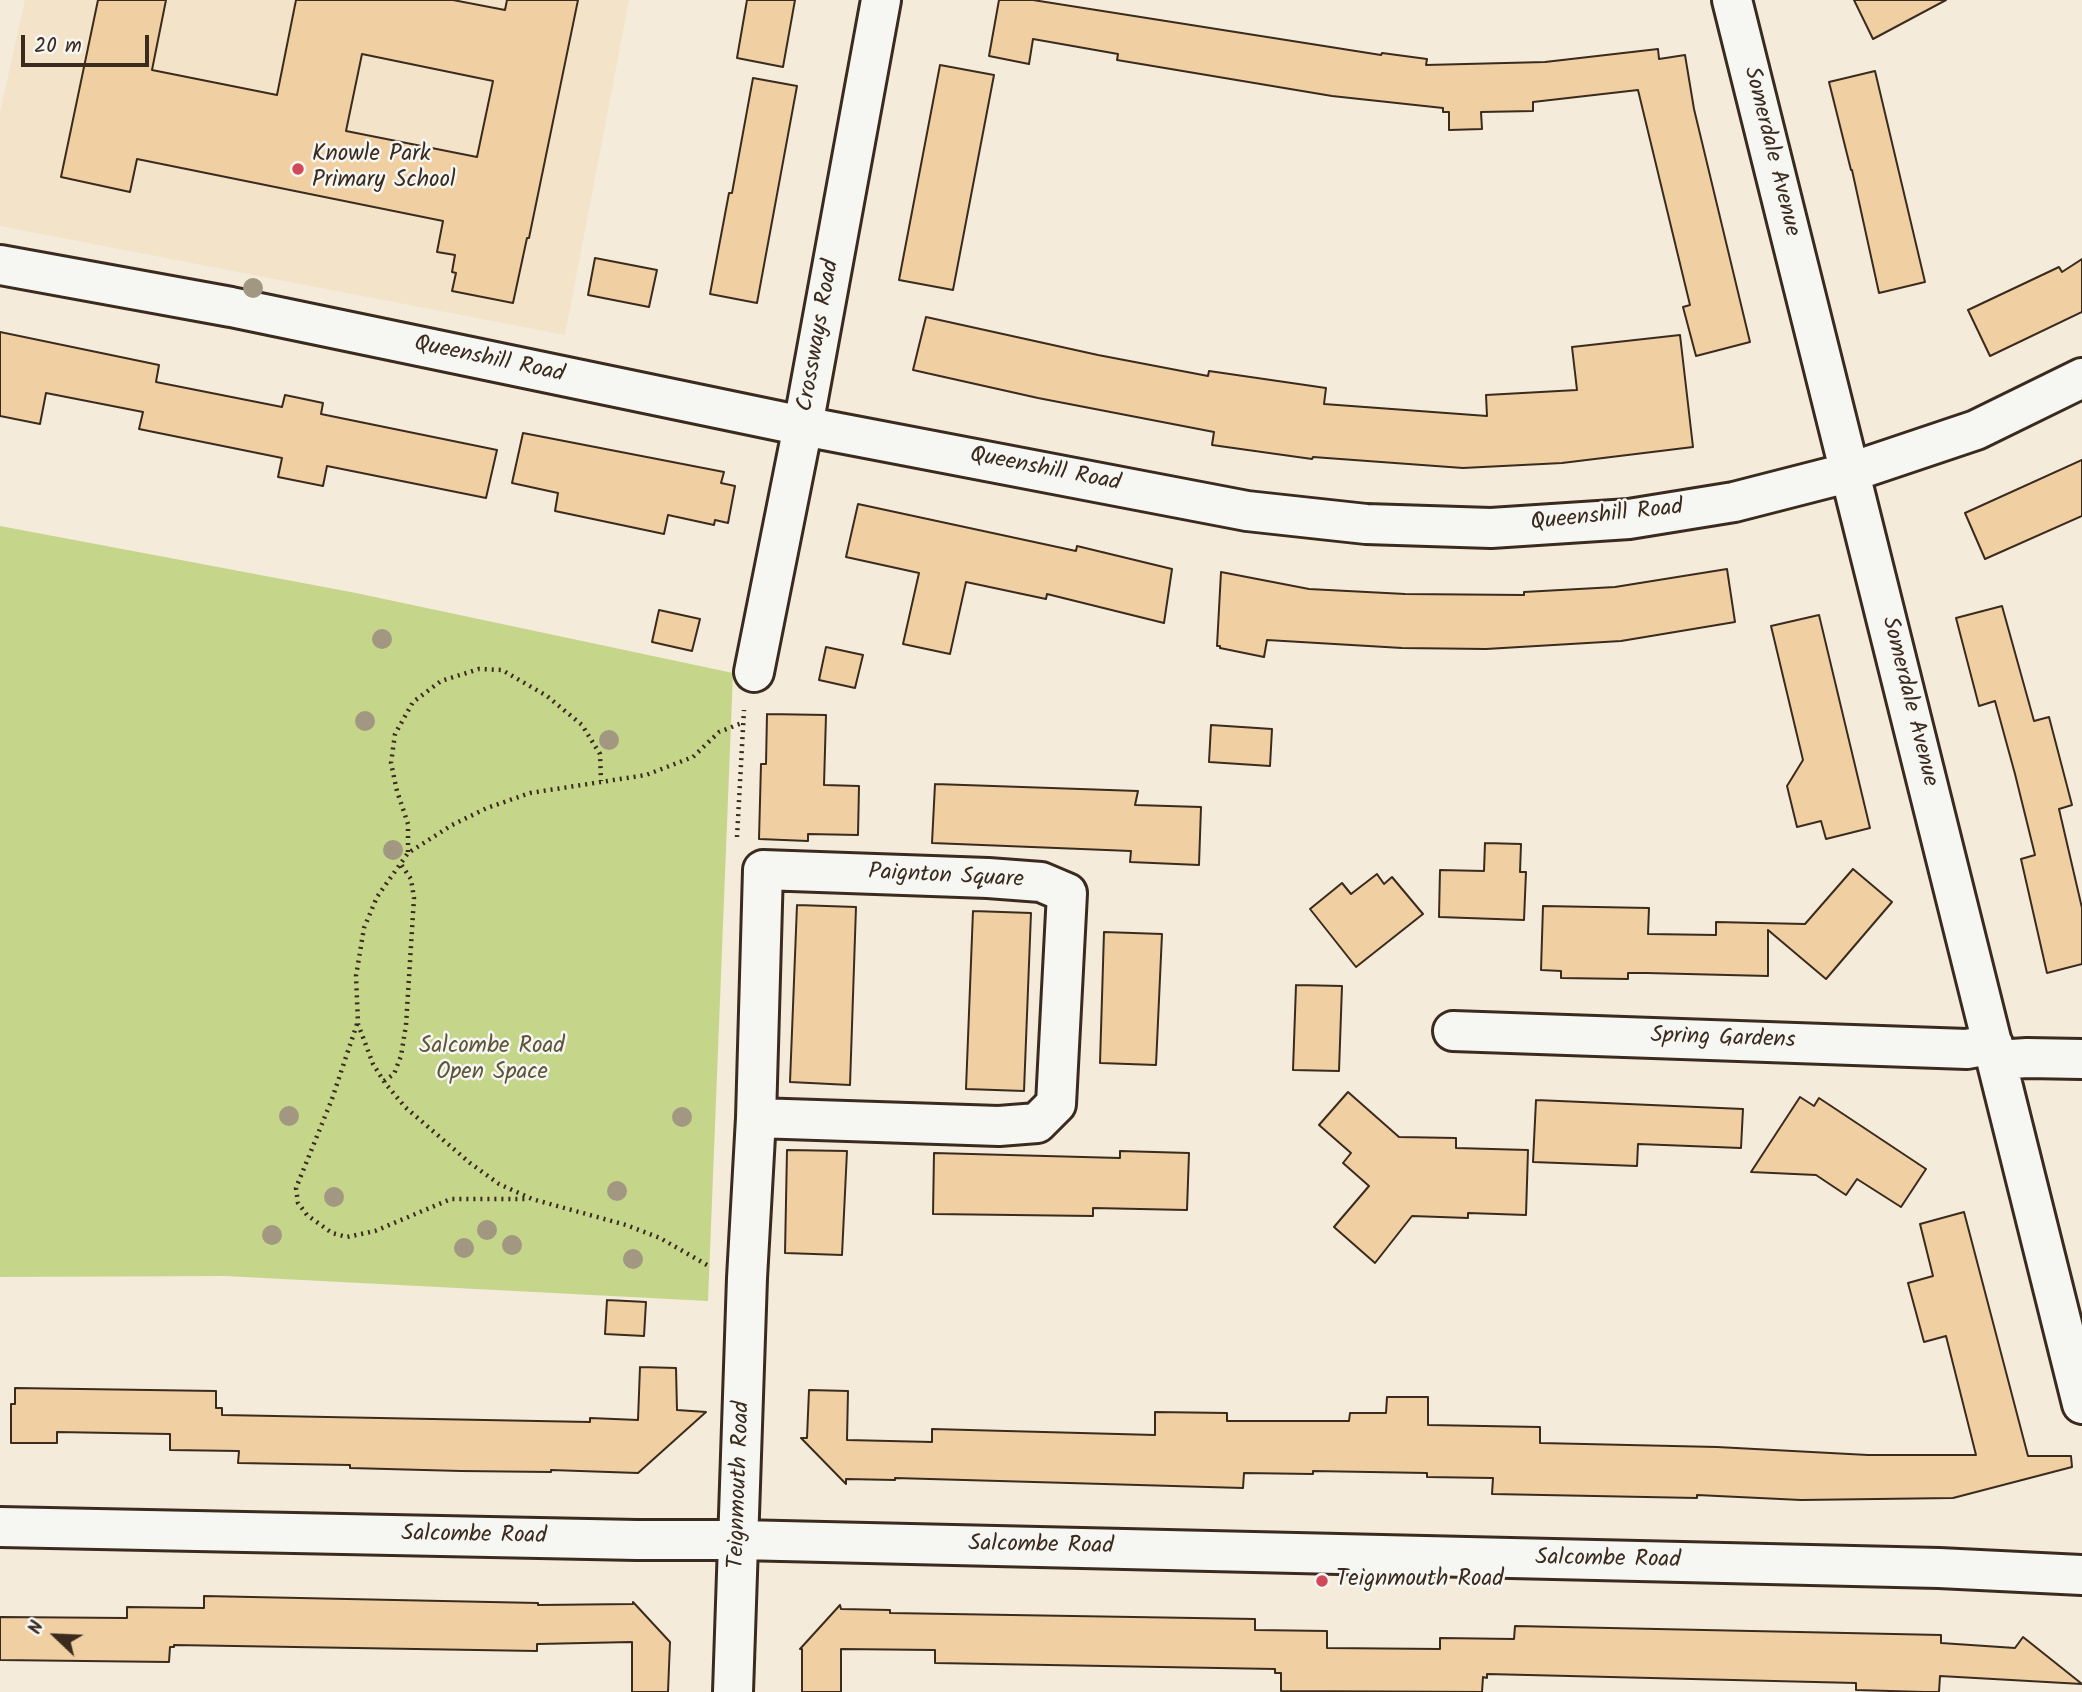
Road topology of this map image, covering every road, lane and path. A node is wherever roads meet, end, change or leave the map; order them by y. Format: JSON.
{"nodes":[{"id":1,"x":881,"y":0,"type":"edge"},
{"id":2,"x":1732,"y":0,"type":"edge"},
{"id":3,"x":0,"y":265,"type":"edge"},
{"id":4,"x":2082,"y":378,"type":"edge"},
{"id":5,"x":803,"y":426,"type":"junction"},
{"id":6,"x":1851,"y":472,"type":"junction"},
{"id":7,"x":754,"y":671,"type":"joint"},
{"id":8,"x":742,"y":723,"type":"junction"},
{"id":9,"x":601,"y":782,"type":"junction"},
{"id":10,"x":408,"y":853,"type":"junction"},
{"id":11,"x":400,"y":863,"type":"junction"},
{"id":12,"x":763,"y":870,"type":"junction"},
{"id":13,"x":358,"y":1024,"type":"junction"},
{"id":14,"x":1453,"y":1031,"type":"dead end"},
{"id":15,"x":1995,"y":1052,"type":"junction"},
{"id":16,"x":2082,"y":1059,"type":"edge"},
{"id":17,"x":384,"y":1081,"type":"junction"},
{"id":18,"x":756,"y":1118,"type":"junction"},
{"id":19,"x":532,"y":1199,"type":"junction"},
{"id":20,"x":747,"y":1278,"type":"junction"},
{"id":21,"x":2082,"y":1404,"type":"edge"},
{"id":22,"x":0,"y":1527,"type":"edge"},
{"id":23,"x":739,"y":1539,"type":"junction"},
{"id":24,"x":2082,"y":1574,"type":"edge"},
{"id":25,"x":733,"y":1692,"type":"edge"}],
"edges":[{"from":1,"to":5,"type":"street","name":"Crossways Road"},
{"from":2,"to":6,"type":"street","name":"Somerdale Avenue"},
{"from":3,"to":5,"type":"street","name":"Queenshill Road"},
{"from":4,"to":6,"type":"street","name":"Queenshill Road"},
{"from":5,"to":6,"type":"street","name":"Queenshill Road"},
{"from":5,"to":7,"type":"street","name":"Crossways Road"},
{"from":6,"to":15,"type":"street","name":"Somerdale Avenue"},
{"from":7,"to":8,"type":"path"},
{"from":8,"to":9,"type":"path"},
{"from":8,"to":12,"type":"path"},
{"from":9,"to":10,"type":"path"},
{"from":9,"to":10,"type":"path"},
{"from":10,"to":11,"type":"path"},
{"from":11,"to":13,"type":"path"},
{"from":11,"to":17,"type":"path"},
{"from":12,"to":18,"type":"street"},
{"from":12,"to":18,"type":"street","name":"Paignton Square"},
{"from":13,"to":17,"type":"path"},
{"from":13,"to":19,"type":"path"},
{"from":14,"to":15,"type":"street","name":"Spring Gardens"},
{"from":15,"to":16,"type":"street","name":"Spring Gardens"},
{"from":15,"to":21,"type":"street","name":"Somerdale Avenue"},
{"from":17,"to":19,"type":"path"},
{"from":18,"to":20,"type":"street"},
{"from":19,"to":20,"type":"path"},
{"from":20,"to":23,"type":"street","name":"Teignmouth Road"},
{"from":22,"to":23,"type":"street","name":"Salcombe Road"},
{"from":23,"to":24,"type":"street","name":"Salcombe Road"},
{"from":23,"to":25,"type":"street","name":"Teignmouth Road"}]}
